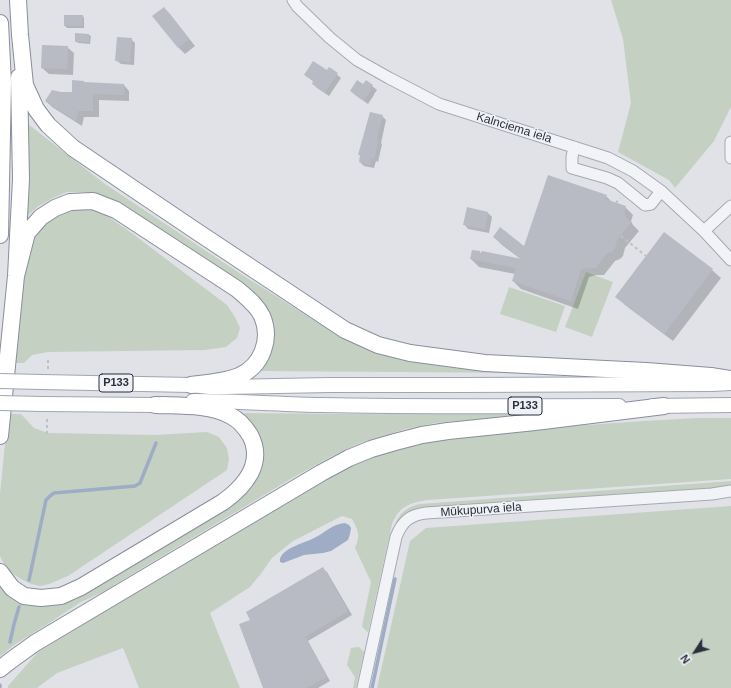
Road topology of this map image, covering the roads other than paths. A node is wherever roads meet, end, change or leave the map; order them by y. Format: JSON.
{"nodes":[{"id":1,"x":18,"y":0,"type":"edge"},
{"id":2,"x":293,"y":0,"type":"edge"},
{"id":3,"x":0,"y":24,"type":"edge"},
{"id":4,"x":20,"y":35,"type":"junction"},
{"id":5,"x":731,"y":142,"type":"edge"},
{"id":6,"x":574,"y":147,"type":"junction"},
{"id":7,"x":731,"y":158,"type":"edge"},
{"id":8,"x":661,"y":191,"type":"junction"},
{"id":9,"x":731,"y":206,"type":"edge"},
{"id":10,"x":704,"y":231,"type":"junction"},
{"id":11,"x":0,"y":236,"type":"edge"},
{"id":12,"x":731,"y":260,"type":"edge"},
{"id":13,"x":16,"y":276,"type":"junction"},
{"id":14,"x":731,"y":379,"type":"edge"},
{"id":15,"x":0,"y":382,"type":"edge"},
{"id":16,"x":731,"y":383,"type":"edge"},
{"id":17,"x":191,"y":385,"type":"junction"},
{"id":18,"x":0,"y":403,"type":"edge"},
{"id":19,"x":155,"y":405,"type":"junction"},
{"id":20,"x":731,"y":405,"type":"edge"},
{"id":21,"x":664,"y":406,"type":"junction"},
{"id":22,"x":0,"y":436,"type":"edge"},
{"id":23,"x":731,"y":491,"type":"edge"},
{"id":24,"x":0,"y":572,"type":"edge"},
{"id":25,"x":0,"y":669,"type":"edge"},
{"id":26,"x":363,"y":688,"type":"edge"}],
"edges":[{"from":1,"to":4,"type":"highway"},
{"from":2,"to":6,"type":"street","name":"Kalnciema iela"},
{"from":3,"to":11,"type":"highway"},
{"from":4,"to":13,"type":"highway"},
{"from":4,"to":14,"type":"highway"},
{"from":5,"to":7,"type":"street"},
{"from":6,"to":8,"type":"street","name":"Kalnciema iela"},
{"from":6,"to":8,"type":"street"},
{"from":8,"to":10,"type":"street","name":"Kalnciema iela"},
{"from":9,"to":10,"type":"street"},
{"from":10,"to":12,"type":"street","name":"Kalnciema iela"},
{"from":13,"to":17,"type":"highway"},
{"from":13,"to":22,"type":"highway"},
{"from":15,"to":17,"type":"main road","number":"P133","bridge":true},
{"from":16,"to":17,"type":"main road","number":"P133"},
{"from":18,"to":19,"type":"main road","number":"P133","bridge":true},
{"from":19,"to":21,"type":"main road","number":"P133"},
{"from":19,"to":24,"type":"highway"},
{"from":20,"to":21,"type":"main road","number":"P133"},
{"from":21,"to":25,"type":"highway"},
{"from":23,"to":26,"type":"street","name":"Mūkupurva iela"}]}
